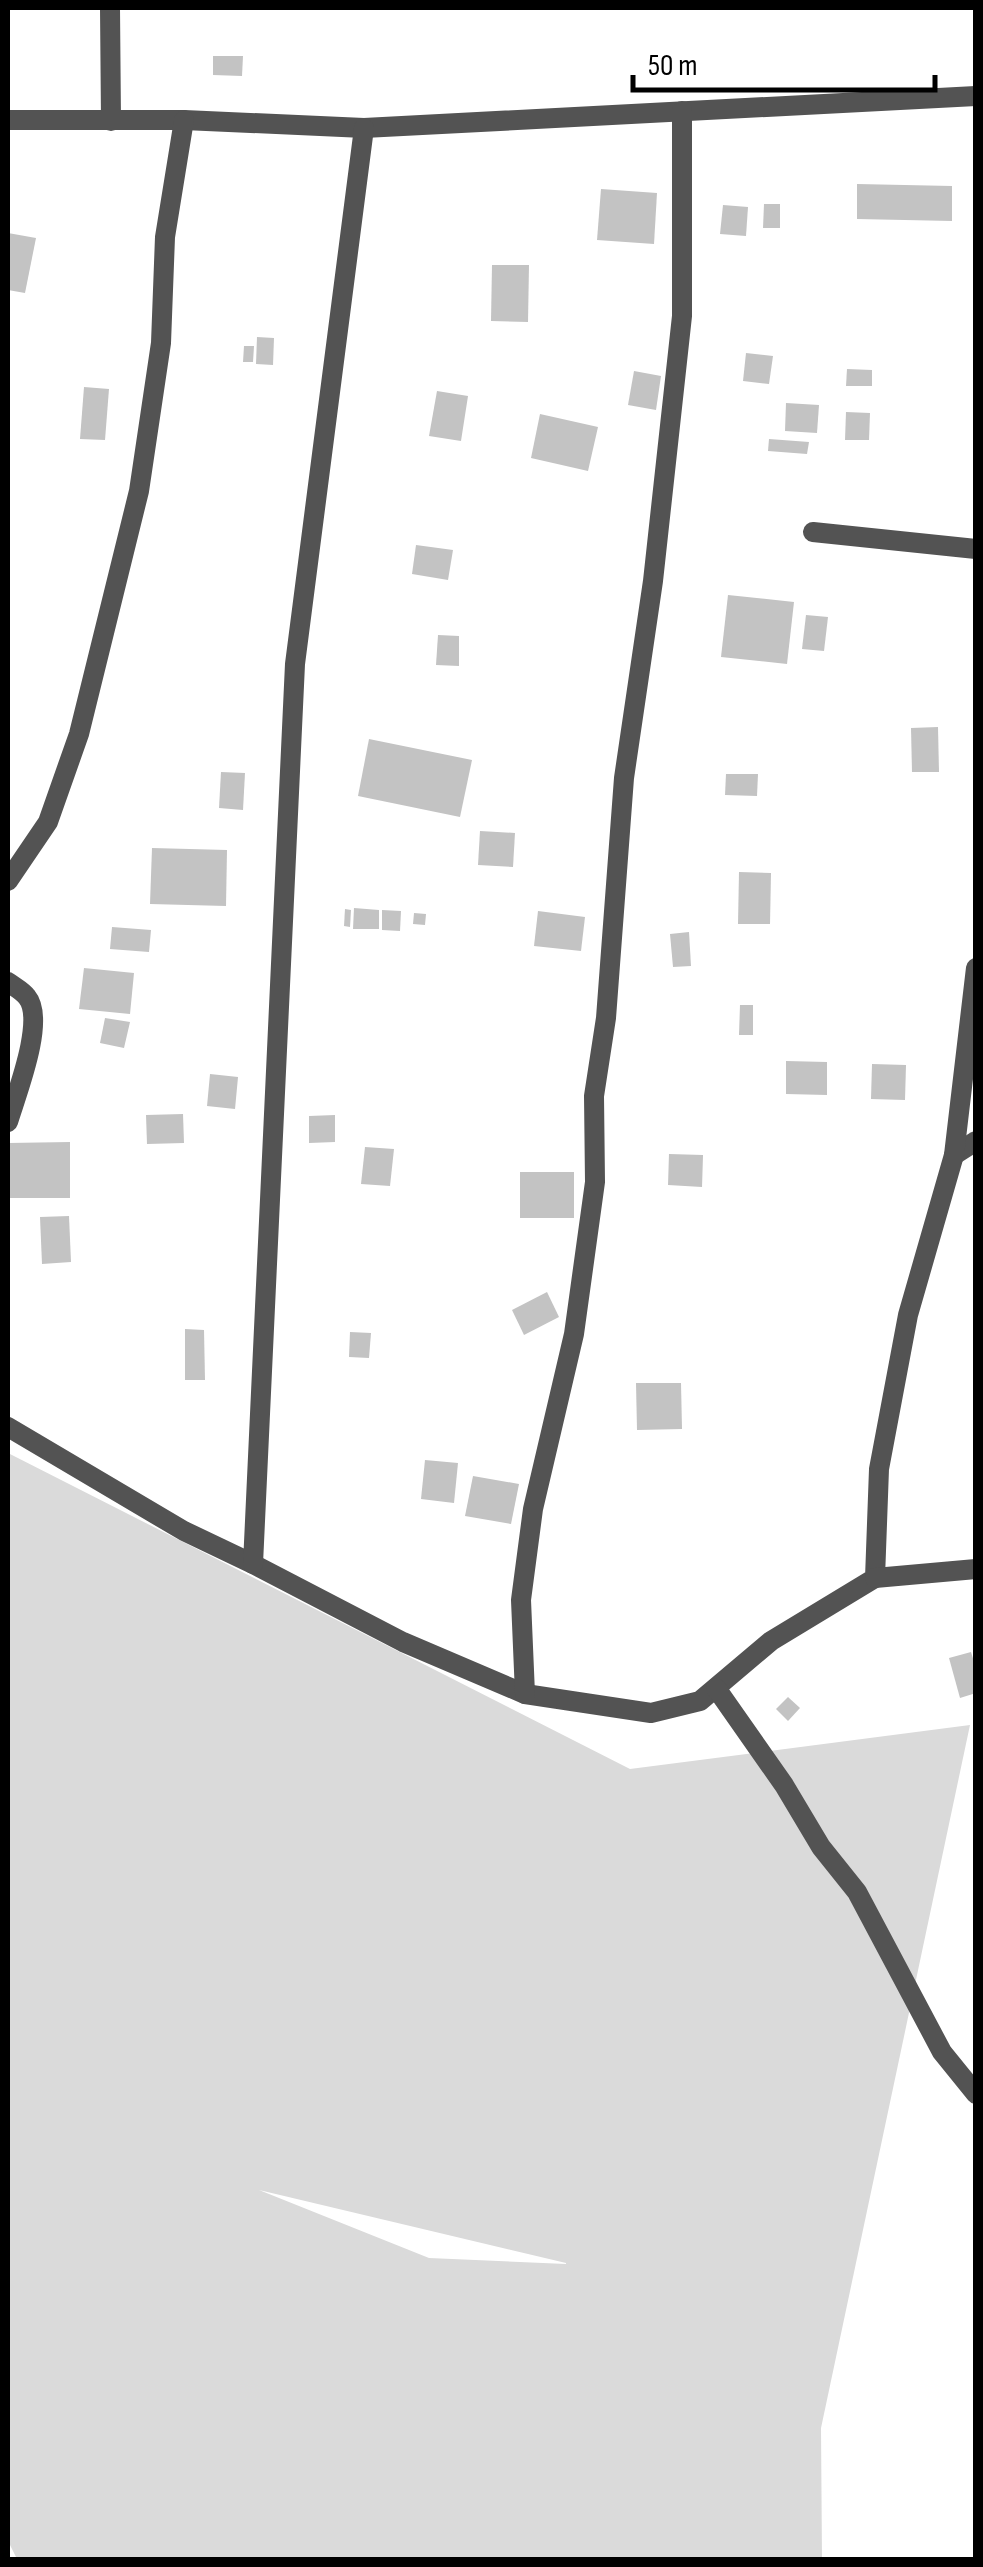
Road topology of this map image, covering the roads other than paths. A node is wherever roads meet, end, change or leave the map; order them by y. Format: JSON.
{"nodes":[{"id":1,"x":110,"y":8,"type":"edge"},
{"id":2,"x":976,"y":96,"type":"edge"},
{"id":3,"x":682,"y":111,"type":"junction"},
{"id":4,"x":8,"y":120,"type":"edge"},
{"id":5,"x":184,"y":120,"type":"junction"},
{"id":6,"x":111,"y":121,"type":"junction"},
{"id":7,"x":364,"y":128,"type":"junction"},
{"id":8,"x":813,"y":532,"type":"dead end"},
{"id":9,"x":976,"y":550,"type":"edge"},
{"id":10,"x":8,"y":881,"type":"edge"},
{"id":11,"x":976,"y":968,"type":"edge"},
{"id":12,"x":8,"y":982,"type":"edge"},
{"id":13,"x":8,"y":1122,"type":"edge"},
{"id":14,"x":976,"y":1142,"type":"edge"},
{"id":15,"x":954,"y":1155,"type":"junction"},
{"id":16,"x":8,"y":1427,"type":"edge"},
{"id":17,"x":253,"y":1564,"type":"junction"},
{"id":18,"x":976,"y":1569,"type":"edge"},
{"id":19,"x":875,"y":1578,"type":"junction"},
{"id":20,"x":716,"y":1688,"type":"junction"},
{"id":21,"x":525,"y":1694,"type":"junction"},
{"id":22,"x":976,"y":2094,"type":"edge"}],
"edges":[{"from":1,"to":6,"type":"street"},
{"from":2,"to":3,"type":"street"},
{"from":3,"to":7,"type":"street"},
{"from":3,"to":21,"type":"street"},
{"from":4,"to":6,"type":"street"},
{"from":5,"to":6,"type":"street"},
{"from":5,"to":7,"type":"street"},
{"from":5,"to":10,"type":"street"},
{"from":7,"to":17,"type":"street"},
{"from":8,"to":9,"type":"street"},
{"from":11,"to":15,"type":"street"},
{"from":12,"to":13,"type":"street"},
{"from":14,"to":15,"type":"street"},
{"from":15,"to":19,"type":"street"},
{"from":16,"to":17,"type":"street"},
{"from":17,"to":21,"type":"street"},
{"from":18,"to":19,"type":"street"},
{"from":19,"to":20,"type":"street"},
{"from":20,"to":21,"type":"street"},
{"from":20,"to":22,"type":"street"}]}
